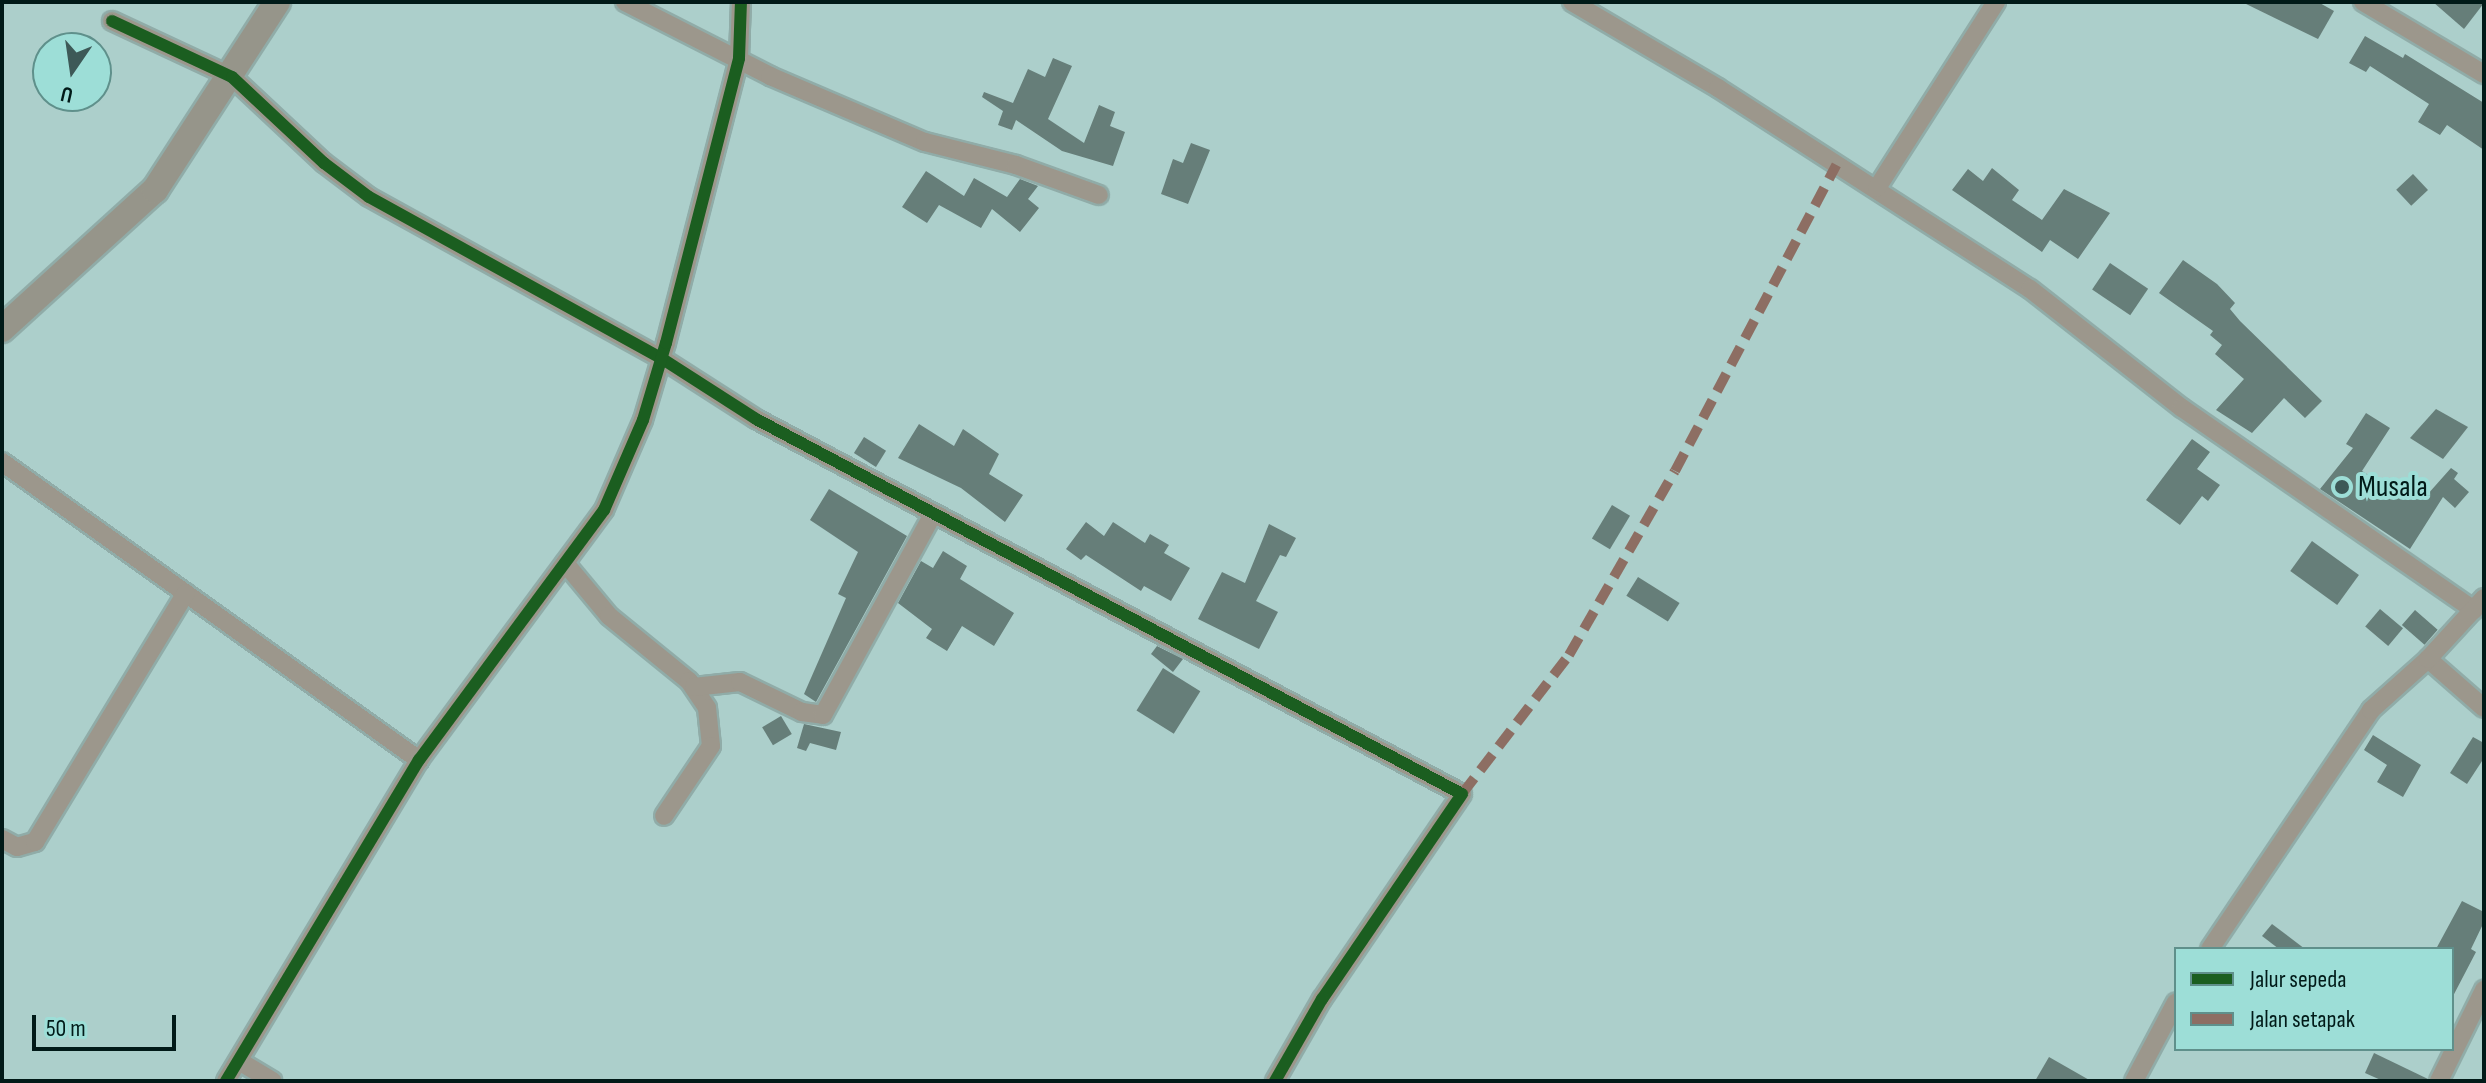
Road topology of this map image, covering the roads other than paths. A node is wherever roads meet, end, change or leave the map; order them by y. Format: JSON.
{"nodes":[{"id":1,"x":277,"y":2,"type":"edge"},
{"id":2,"x":625,"y":2,"type":"edge"},
{"id":3,"x":741,"y":2,"type":"edge"},
{"id":4,"x":1572,"y":2,"type":"edge"},
{"id":5,"x":1996,"y":2,"type":"edge"},
{"id":6,"x":2363,"y":2,"type":"edge"},
{"id":7,"x":112,"y":21,"type":"dead end"},
{"id":8,"x":739,"y":58,"type":"junction"},
{"id":9,"x":2484,"y":74,"type":"edge"},
{"id":10,"x":232,"y":77,"type":"junction"},
{"id":11,"x":1877,"y":188,"type":"junction"},
{"id":12,"x":1099,"y":195,"type":"dead end"},
{"id":13,"x":2,"y":329,"type":"edge"},
{"id":14,"x":661,"y":358,"type":"junction"},
{"id":15,"x":2,"y":462,"type":"edge"},
{"id":16,"x":933,"y":514,"type":"junction"},
{"id":17,"x":565,"y":563,"type":"junction"},
{"id":18,"x":186,"y":593,"type":"junction"},
{"id":19,"x":2479,"y":604,"type":"edge"},
{"id":20,"x":2428,"y":659,"type":"junction"},
{"id":21,"x":694,"y":687,"type":"junction"},
{"id":22,"x":2484,"y":708,"type":"edge"},
{"id":23,"x":419,"y":760,"type":"junction"},
{"id":24,"x":664,"y":816,"type":"dead end"},
{"id":25,"x":2,"y":839,"type":"edge"},
{"id":26,"x":2211,"y":947,"type":"edge"},
{"id":27,"x":2484,"y":990,"type":"edge"},
{"id":28,"x":2174,"y":1006,"type":"edge"},
{"id":29,"x":2454,"y":1051,"type":"edge"},
{"id":30,"x":2454,"y":1051,"type":"edge"},
{"id":31,"x":239,"y":1061,"type":"junction"},
{"id":32,"x":226,"y":1081,"type":"edge"},
{"id":33,"x":272,"y":1081,"type":"edge"},
{"id":34,"x":1275,"y":1081,"type":"edge"},
{"id":35,"x":2134,"y":1081,"type":"edge"},
{"id":36,"x":2439,"y":1081,"type":"edge"}],
"edges":[{"from":1,"to":10,"type":"street"},
{"from":2,"to":8,"type":"street"},
{"from":3,"to":8,"type":"street"},
{"from":4,"to":11,"type":"street"},
{"from":5,"to":11,"type":"street"},
{"from":6,"to":9,"type":"street"},
{"from":7,"to":10,"type":"street"},
{"from":8,"to":12,"type":"street"},
{"from":8,"to":14,"type":"street"},
{"from":10,"to":13,"type":"street"},
{"from":10,"to":14,"type":"street"},
{"from":11,"to":19,"type":"street"},
{"from":14,"to":16,"type":"street"},
{"from":14,"to":17,"type":"street"},
{"from":15,"to":18,"type":"street"},
{"from":16,"to":21,"type":"street"},
{"from":16,"to":34,"type":"street"},
{"from":17,"to":21,"type":"street"},
{"from":17,"to":23,"type":"street"},
{"from":18,"to":23,"type":"street"},
{"from":18,"to":25,"type":"street"},
{"from":19,"to":20,"type":"street"},
{"from":20,"to":22,"type":"street"},
{"from":20,"to":26,"type":"street"},
{"from":21,"to":24,"type":"street"},
{"from":23,"to":31,"type":"street"},
{"from":27,"to":29,"type":"street"},
{"from":28,"to":35,"type":"street"},
{"from":30,"to":36,"type":"street"},
{"from":31,"to":32,"type":"street"},
{"from":31,"to":33,"type":"street"}]}
